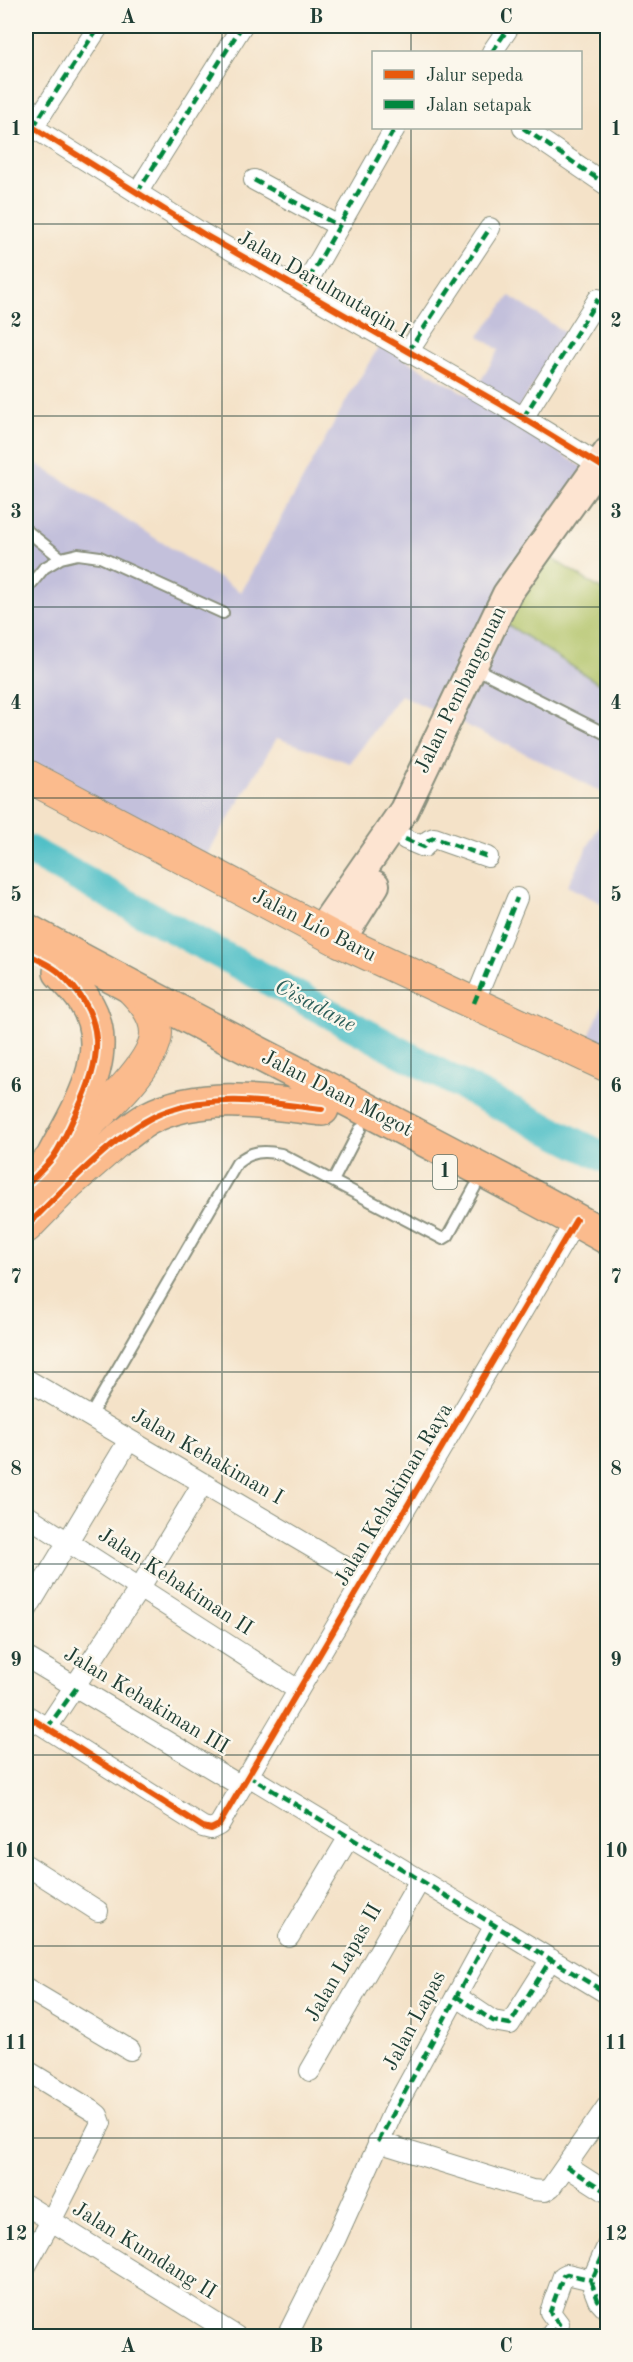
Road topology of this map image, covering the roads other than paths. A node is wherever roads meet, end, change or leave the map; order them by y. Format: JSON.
{"nodes":[{"id":1,"x":99,"y":26,"type":"edge"},
{"id":2,"x":242,"y":26,"type":"edge"},
{"id":3,"x":507,"y":30,"type":"dead end"},
{"id":4,"x":493,"y":51,"type":"edge"},
{"id":5,"x":29,"y":125,"type":"edge"},
{"id":6,"x":394,"y":129,"type":"edge"},
{"id":7,"x":524,"y":129,"type":"edge"},
{"id":8,"x":254,"y":180,"type":"dead end"},
{"id":9,"x":608,"y":186,"type":"edge"},
{"id":10,"x":137,"y":193,"type":"junction"},
{"id":11,"x":339,"y":226,"type":"junction"},
{"id":12,"x":490,"y":228,"type":"dead end"},
{"id":13,"x":302,"y":291,"type":"junction"},
{"id":14,"x":598,"y":298,"type":"dead end"},
{"id":15,"x":408,"y":352,"type":"junction"},
{"id":16,"x":523,"y":418,"type":"junction"},
{"id":17,"x":605,"y":465,"type":"edge"},
{"id":18,"x":26,"y":530,"type":"edge"},
{"id":19,"x":61,"y":558,"type":"junction"},
{"id":20,"x":26,"y":590,"type":"edge"},
{"id":21,"x":223,"y":613,"type":"dead end"},
{"id":22,"x":483,"y":672,"type":"junction"},
{"id":23,"x":608,"y":735,"type":"edge"},
{"id":24,"x":26,"y":775,"type":"edge"},
{"id":25,"x":405,"y":839,"type":"junction"},
{"id":26,"x":488,"y":857,"type":"dead end"},
{"id":27,"x":517,"y":898,"type":"dead end"},
{"id":28,"x":26,"y":930,"type":"edge"},
{"id":29,"x":330,"y":936,"type":"junction"},
{"id":30,"x":26,"y":953,"type":"edge"},
{"id":31,"x":60,"y":972,"type":"junction"},
{"id":32,"x":129,"y":986,"type":"junction"},
{"id":33,"x":474,"y":1003,"type":"junction"},
{"id":34,"x":155,"y":1026,"type":"junction"},
{"id":35,"x":604,"y":1060,"type":"edge"},
{"id":36,"x":322,"y":1109,"type":"junction"},
{"id":37,"x":360,"y":1129,"type":"junction"},
{"id":38,"x":122,"y":1137,"type":"joint"},
{"id":39,"x":54,"y":1155,"type":"junction"},
{"id":40,"x":333,"y":1182,"type":"junction"},
{"id":41,"x":26,"y":1186,"type":"edge"},
{"id":42,"x":475,"y":1187,"type":"junction"},
{"id":43,"x":26,"y":1227,"type":"edge"},
{"id":44,"x":571,"y":1228,"type":"junction"},
{"id":45,"x":608,"y":1238,"type":"edge"},
{"id":46,"x":608,"y":1259,"type":"edge"},
{"id":47,"x":26,"y":1379,"type":"edge"},
{"id":48,"x":90,"y":1416,"type":"junction"},
{"id":49,"x":129,"y":1440,"type":"junction"},
{"id":50,"x":204,"y":1484,"type":"junction"},
{"id":51,"x":26,"y":1515,"type":"edge"},
{"id":52,"x":69,"y":1541,"type":"junction"},
{"id":53,"x":364,"y":1578,"type":"junction"},
{"id":54,"x":139,"y":1589,"type":"junction"},
{"id":55,"x":26,"y":1611,"type":"edge"},
{"id":56,"x":26,"y":1657,"type":"edge"},
{"id":57,"x":77,"y":1687,"type":"junction"},
{"id":58,"x":298,"y":1690,"type":"junction"},
{"id":59,"x":26,"y":1715,"type":"edge"},
{"id":60,"x":47,"y":1728,"type":"junction"},
{"id":61,"x":244,"y":1780,"type":"junction"},
{"id":62,"x":349,"y":1837,"type":"junction"},
{"id":63,"x":26,"y":1865,"type":"edge"},
{"id":64,"x":420,"y":1880,"type":"junction"},
{"id":65,"x":98,"y":1911,"type":"dead end"},
{"id":66,"x":495,"y":1925,"type":"junction"},
{"id":67,"x":289,"y":1937,"type":"dead end"},
{"id":68,"x":551,"y":1959,"type":"junction"},
{"id":69,"x":26,"y":1988,"type":"edge"},
{"id":70,"x":608,"y":1994,"type":"edge"},
{"id":71,"x":456,"y":1996,"type":"junction"},
{"id":72,"x":130,"y":2050,"type":"dead end"},
{"id":73,"x":26,"y":2070,"type":"edge"},
{"id":74,"x":310,"y":2071,"type":"dead end"},
{"id":75,"x":608,"y":2105,"type":"edge"},
{"id":76,"x":378,"y":2142,"type":"junction"},
{"id":77,"x":566,"y":2166,"type":"junction"},
{"id":78,"x":608,"y":2193,"type":"edge"},
{"id":79,"x":26,"y":2205,"type":"edge"},
{"id":80,"x":51,"y":2222,"type":"junction"},
{"id":81,"x":608,"y":2244,"type":"edge"},
{"id":82,"x":26,"y":2266,"type":"edge"},
{"id":83,"x":591,"y":2280,"type":"junction"},
{"id":84,"x":608,"y":2311,"type":"edge"},
{"id":85,"x":236,"y":2337,"type":"edge"},
{"id":86,"x":287,"y":2337,"type":"edge"},
{"id":87,"x":550,"y":2337,"type":"edge"}],
"edges":[{"from":1,"to":5,"type":"street"},
{"from":2,"to":10,"type":"street"},
{"from":3,"to":4,"type":"street"},
{"from":5,"to":10,"type":"street","name":"Jalan Darulmutaqin I"},
{"from":6,"to":11,"type":"street"},
{"from":7,"to":9,"type":"street"},
{"from":8,"to":11,"type":"street"},
{"from":10,"to":13,"type":"street","name":"Jalan Darulmutaqin I"},
{"from":11,"to":13,"type":"street"},
{"from":12,"to":15,"type":"street"},
{"from":13,"to":15,"type":"street","name":"Jalan Darulmutaqin I"},
{"from":14,"to":16,"type":"street"},
{"from":15,"to":16,"type":"street","name":"Jalan Darulmutaqin I"},
{"from":16,"to":17,"type":"street","name":"Jalan Darulmutaqin I"},
{"from":17,"to":22,"type":"street","name":"Jalan Pembangunan"},
{"from":17,"to":29,"type":"street","name":"Jalan Pembangunan"},
{"from":18,"to":19,"type":"lane"},
{"from":19,"to":20,"type":"lane"},
{"from":19,"to":21,"type":"lane"},
{"from":22,"to":23,"type":"lane"},
{"from":22,"to":25,"type":"street","name":"Jalan Pembangunan"},
{"from":24,"to":29,"type":"main road","name":"Jalan Lio Baru"},
{"from":25,"to":26,"type":"street"},
{"from":25,"to":29,"type":"street","name":"Jalan Pembangunan"},
{"from":27,"to":33,"type":"street"},
{"from":28,"to":32,"type":"highway","name":"Jalan Daan Mogot","number":"1"},
{"from":29,"to":33,"type":"main road","name":"Jalan Lio Baru"},
{"from":30,"to":31,"type":"highway","name":"Jalan Daan Mogot","number":"1"},
{"from":31,"to":34,"type":"highway","name":"Jalan Daan Mogot","number":"1"},
{"from":31,"to":39,"type":"highway"},
{"from":32,"to":34,"type":"main road","name":"Jalan Daan Mogot"},
{"from":32,"to":44,"type":"highway","name":"Jalan Daan Mogot","number":"1"},
{"from":33,"to":35,"type":"main road","name":"Jalan Lio Baru"},
{"from":34,"to":36,"type":"highway","name":"Jalan Daan Mogot","number":"1"},
{"from":34,"to":39,"type":"main road"},
{"from":36,"to":37,"type":"highway","name":"Jalan Daan Mogot","number":"1"},
{"from":36,"to":38,"type":"highway"},
{"from":37,"to":40,"type":"lane"},
{"from":37,"to":42,"type":"highway","name":"Jalan Daan Mogot","number":"1"},
{"from":38,"to":43,"type":"main road"},
{"from":39,"to":41,"type":"main road"},
{"from":40,"to":42,"type":"lane"},
{"from":40,"to":48,"type":"lane"},
{"from":42,"to":44,"type":"highway","name":"Jalan Daan Mogot","number":"1"},
{"from":44,"to":45,"type":"highway","name":"Jalan Daan Mogot","number":"1"},
{"from":44,"to":46,"type":"highway","name":"Jalan Daan Mogot","number":"1"},
{"from":44,"to":53,"type":"street","name":"Jalan Kehakiman Raya"},
{"from":47,"to":48,"type":"street","name":"Jalan Kehakiman I"},
{"from":48,"to":49,"type":"street","name":"Jalan Kehakiman I"},
{"from":49,"to":50,"type":"street","name":"Jalan Kehakiman I"},
{"from":49,"to":52,"type":"street"},
{"from":50,"to":53,"type":"street","name":"Jalan Kehakiman I"},
{"from":50,"to":54,"type":"street"},
{"from":51,"to":52,"type":"street","name":"Jalan Kehakiman II"},
{"from":52,"to":54,"type":"street","name":"Jalan Kehakiman II"},
{"from":52,"to":55,"type":"street"},
{"from":53,"to":58,"type":"street","name":"Jalan Kehakiman Raya"},
{"from":54,"to":57,"type":"street"},
{"from":54,"to":58,"type":"street","name":"Jalan Kehakiman II"},
{"from":56,"to":57,"type":"street","name":"Jalan Kehakiman III"},
{"from":57,"to":60,"type":"street"},
{"from":57,"to":61,"type":"street","name":"Jalan Kehakiman III"},
{"from":58,"to":61,"type":"street","name":"Jalan Kehakiman Raya"},
{"from":59,"to":60,"type":"street"},
{"from":60,"to":61,"type":"street","name":"Jalan Kehakiman Raya"},
{"from":61,"to":62,"type":"street","name":"Jalan Kehakiman III"},
{"from":62,"to":64,"type":"street","name":"Jalan Kehakiman III"},
{"from":62,"to":67,"type":"street"},
{"from":63,"to":65,"type":"street"},
{"from":64,"to":66,"type":"street","name":"Jalan Kehakiman III"},
{"from":64,"to":74,"type":"street","name":"Jalan Lapas II"},
{"from":66,"to":68,"type":"street","name":"Jalan Kehakiman III"},
{"from":66,"to":71,"type":"street","name":"Jalan Lapas"},
{"from":68,"to":70,"type":"street","name":"Jalan Kehakiman III"},
{"from":68,"to":71,"type":"street"},
{"from":69,"to":72,"type":"street"},
{"from":71,"to":76,"type":"street","name":"Jalan Lapas"},
{"from":73,"to":80,"type":"street"},
{"from":75,"to":77,"type":"street"},
{"from":76,"to":77,"type":"street"},
{"from":76,"to":86,"type":"street","name":"Jalan Lapas"},
{"from":77,"to":78,"type":"street"},
{"from":79,"to":80,"type":"street","name":"Jalan Kumdang II"},
{"from":80,"to":82,"type":"street"},
{"from":80,"to":85,"type":"street","name":"Jalan Kumdang II"},
{"from":81,"to":83,"type":"street"},
{"from":83,"to":84,"type":"street"},
{"from":83,"to":87,"type":"street"}]}
